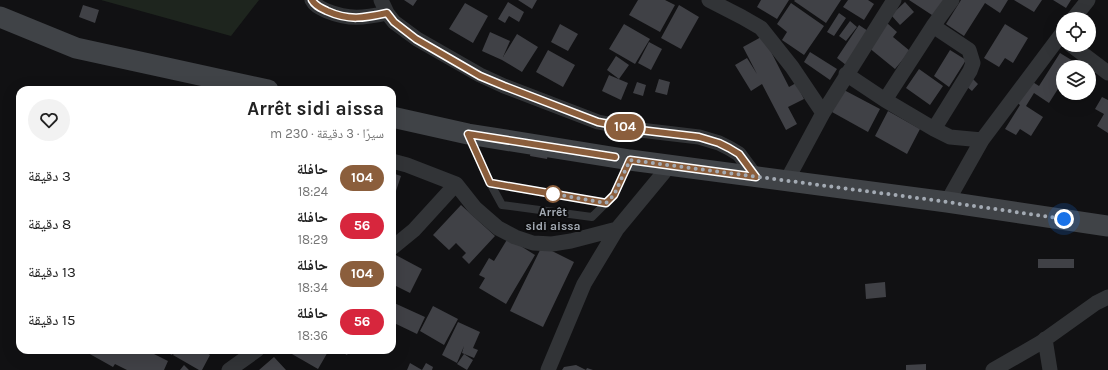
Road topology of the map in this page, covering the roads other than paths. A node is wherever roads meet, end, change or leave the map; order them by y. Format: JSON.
{"nodes":[{"id":1,"x":312,"y":0,"type":"edge"},
{"id":2,"x":709,"y":0,"type":"edge"},
{"id":3,"x":894,"y":0,"type":"edge"},
{"id":4,"x":952,"y":0,"type":"edge"},
{"id":5,"x":1088,"y":0,"type":"edge"},
{"id":6,"x":384,"y":6,"type":"edge"},
{"id":7,"x":1079,"y":12,"type":"edge"},
{"id":8,"x":0,"y":17,"type":"edge"},
{"id":9,"x":933,"y":26,"type":"junction"},
{"id":10,"x":1056,"y":48,"type":"edge"},
{"id":11,"x":1082,"y":52,"type":"edge"},
{"id":12,"x":1108,"y":73,"type":"edge"},
{"id":13,"x":846,"y":74,"type":"junction"},
{"id":14,"x":250,"y":86,"type":"edge"},
{"id":15,"x":885,"y":100,"type":"junction"},
{"id":16,"x":822,"y":113,"type":"junction"},
{"id":17,"x":396,"y":118,"type":"edge"},
{"id":18,"x":934,"y":128,"type":"junction"},
{"id":19,"x":468,"y":134,"type":"junction"},
{"id":20,"x":982,"y":140,"type":"junction"},
{"id":21,"x":630,"y":160,"type":"junction"},
{"id":22,"x":396,"y":162,"type":"edge"},
{"id":23,"x":670,"y":165,"type":"junction"},
{"id":24,"x":756,"y":177,"type":"junction"},
{"id":25,"x":787,"y":180,"type":"junction"},
{"id":26,"x":490,"y":183,"type":"junction"},
{"id":27,"x":456,"y":184,"type":"junction"},
{"id":28,"x":947,"y":202,"type":"junction"},
{"id":29,"x":606,"y":203,"type":"junction"},
{"id":30,"x":1108,"y":226,"type":"edge"},
{"id":31,"x":617,"y":229,"type":"junction"},
{"id":32,"x":396,"y":245,"type":"edge"},
{"id":33,"x":1108,"y":297,"type":"edge"},
{"id":34,"x":1045,"y":339,"type":"junction"},
{"id":35,"x":251,"y":354,"type":"edge"},
{"id":36,"x":229,"y":370,"type":"edge"},
{"id":37,"x":550,"y":370,"type":"edge"},
{"id":38,"x":993,"y":370,"type":"edge"},
{"id":39,"x":1050,"y":370,"type":"edge"}],
"edges":[{"from":1,"to":6,"type":"street"},
{"from":2,"to":16,"type":"street"},
{"from":3,"to":13,"type":"street"},
{"from":4,"to":9,"type":"street"},
{"from":5,"to":7,"type":"street"},
{"from":6,"to":24,"type":"street"},
{"from":8,"to":14,"type":"main road"},
{"from":9,"to":15,"type":"street"},
{"from":9,"to":18,"type":"street"},
{"from":10,"to":20,"type":"street"},
{"from":11,"to":12,"type":"street"},
{"from":13,"to":15,"type":"street"},
{"from":13,"to":16,"type":"street"},
{"from":15,"to":18,"type":"street"},
{"from":16,"to":25,"type":"street"},
{"from":17,"to":19,"type":"main road"},
{"from":18,"to":20,"type":"street"},
{"from":19,"to":21,"type":"main road"},
{"from":19,"to":26,"type":"lane"},
{"from":20,"to":28,"type":"street"},
{"from":21,"to":23,"type":"main road"},
{"from":21,"to":29,"type":"lane"},
{"from":22,"to":27,"type":"street"},
{"from":23,"to":24,"type":"main road"},
{"from":23,"to":31,"type":"street"},
{"from":24,"to":25,"type":"main road"},
{"from":25,"to":28,"type":"main road"},
{"from":26,"to":29,"type":"lane"},
{"from":26,"to":29,"type":"lane"},
{"from":27,"to":31,"type":"street"},
{"from":27,"to":32,"type":"street"},
{"from":28,"to":30,"type":"main road"},
{"from":31,"to":37,"type":"street"},
{"from":33,"to":34,"type":"street"},
{"from":34,"to":38,"type":"street"},
{"from":34,"to":39,"type":"street"},
{"from":35,"to":36,"type":"street"}]}
